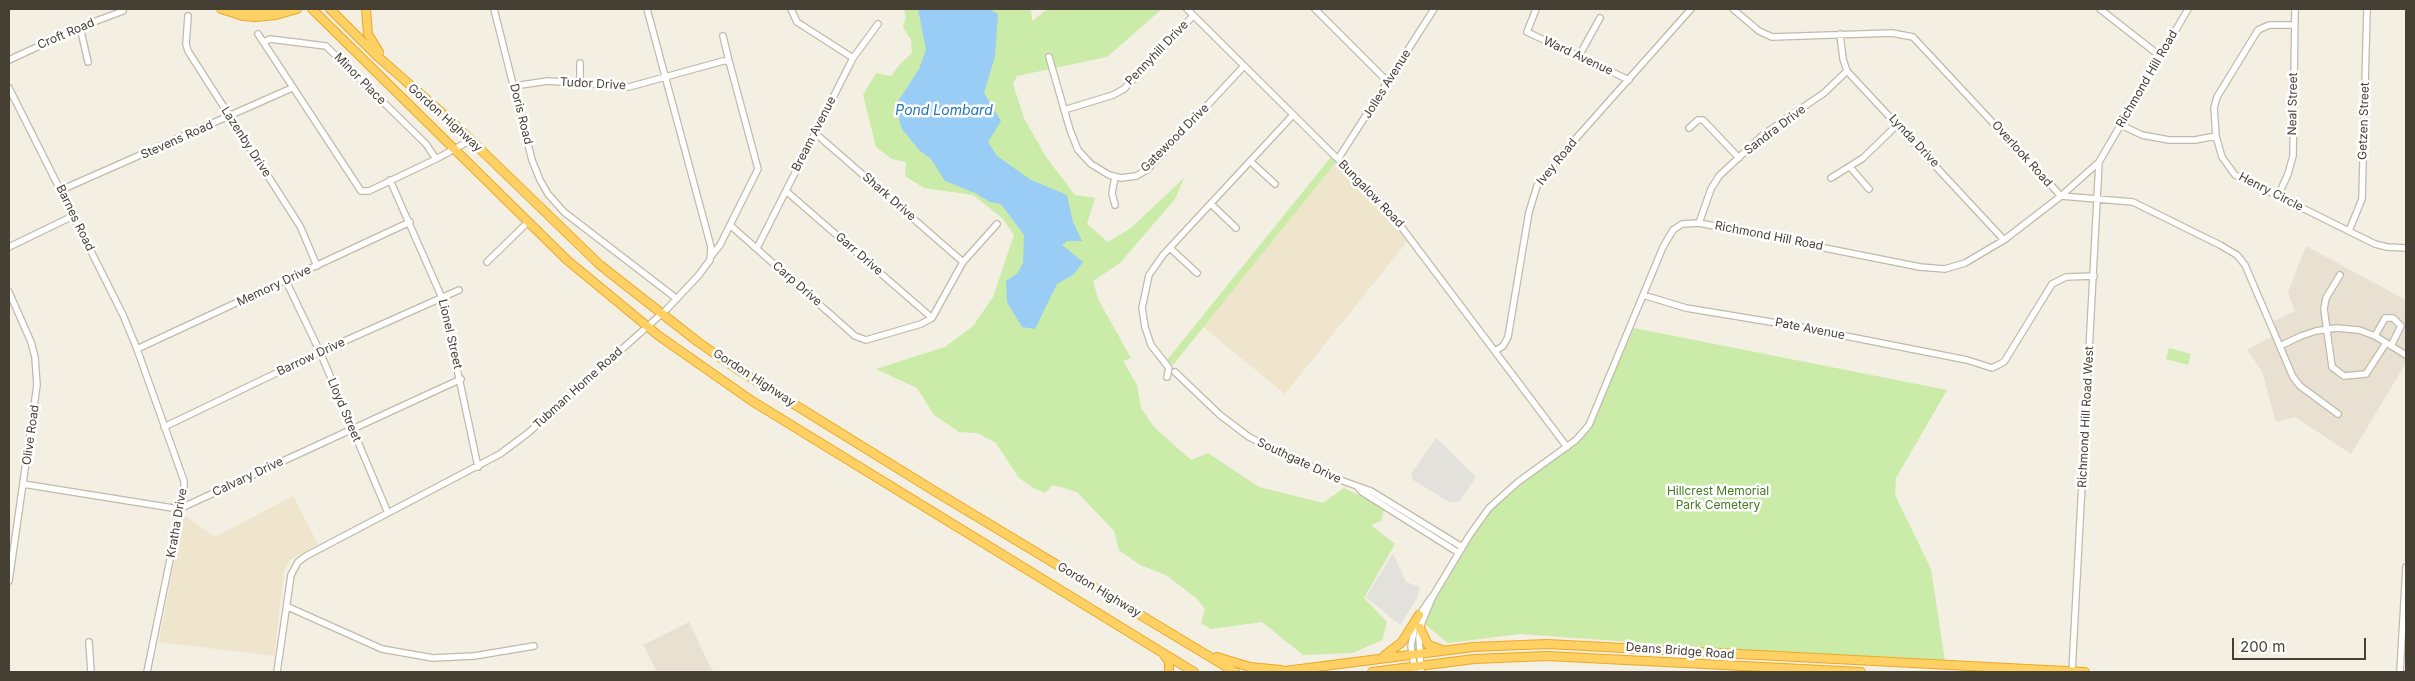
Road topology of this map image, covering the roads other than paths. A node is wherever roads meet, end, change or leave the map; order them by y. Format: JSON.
{"nodes":[{"id":1,"x":221,"y":9,"type":"edge"},
{"id":2,"x":239,"y":9,"type":"edge"},
{"id":3,"x":297,"y":9,"type":"edge"},
{"id":4,"x":312,"y":9,"type":"edge"},
{"id":5,"x":330,"y":9,"type":"edge"},
{"id":6,"x":366,"y":9,"type":"edge"},
{"id":7,"x":494,"y":9,"type":"edge"},
{"id":8,"x":646,"y":9,"type":"edge"},
{"id":9,"x":791,"y":9,"type":"edge"},
{"id":10,"x":1187,"y":9,"type":"edge"},
{"id":11,"x":1315,"y":9,"type":"edge"},
{"id":12,"x":1434,"y":9,"type":"edge"},
{"id":13,"x":1536,"y":9,"type":"edge"},
{"id":14,"x":1691,"y":9,"type":"edge"},
{"id":15,"x":1733,"y":9,"type":"edge"},
{"id":16,"x":2100,"y":9,"type":"edge"},
{"id":17,"x":2188,"y":9,"type":"edge"},
{"id":18,"x":2295,"y":9,"type":"edge"},
{"id":19,"x":2367,"y":9,"type":"edge"},
{"id":20,"x":280,"y":10,"type":"edge"},
{"id":21,"x":123,"y":11,"type":"dead end"},
{"id":22,"x":188,"y":16,"type":"dead end"},
{"id":23,"x":1193,"y":16,"type":"junction"},
{"id":24,"x":1600,"y":18,"type":"dead end"},
{"id":25,"x":878,"y":24,"type":"dead end"},
{"id":26,"x":2294,"y":25,"type":"junction"},
{"id":27,"x":80,"y":27,"type":"junction"},
{"id":28,"x":258,"y":34,"type":"dead end"},
{"id":29,"x":1840,"y":34,"type":"junction"},
{"id":30,"x":723,"y":36,"type":"dead end"},
{"id":31,"x":264,"y":42,"type":"junction"},
{"id":32,"x":1579,"y":56,"type":"junction"},
{"id":33,"x":2160,"y":56,"type":"junction"},
{"id":34,"x":1050,"y":57,"type":"dead end"},
{"id":35,"x":853,"y":58,"type":"junction"},
{"id":36,"x":9,"y":60,"type":"edge"},
{"id":37,"x":729,"y":61,"type":"junction"},
{"id":38,"x":88,"y":62,"type":"dead end"},
{"id":39,"x":580,"y":64,"type":"dead end"},
{"id":40,"x":1244,"y":66,"type":"junction"},
{"id":41,"x":1847,"y":70,"type":"junction"},
{"id":42,"x":666,"y":77,"type":"junction"},
{"id":43,"x":1629,"y":80,"type":"junction"},
{"id":44,"x":1388,"y":82,"type":"junction"},
{"id":45,"x":580,"y":84,"type":"junction"},
{"id":46,"x":514,"y":86,"type":"junction"},
{"id":47,"x":9,"y":88,"type":"edge"},
{"id":48,"x":292,"y":88,"type":"junction"},
{"id":49,"x":427,"y":98,"type":"junction"},
{"id":50,"x":1064,"y":110,"type":"junction"},
{"id":51,"x":1293,"y":115,"type":"junction"},
{"id":52,"x":229,"y":117,"type":"junction"},
{"id":53,"x":1898,"y":124,"type":"junction"},
{"id":54,"x":2121,"y":125,"type":"junction"},
{"id":55,"x":1689,"y":128,"type":"dead end"},
{"id":56,"x":815,"y":133,"type":"junction"},
{"id":57,"x":2216,"y":136,"type":"junction"},
{"id":58,"x":471,"y":140,"type":"junction"},
{"id":59,"x":454,"y":150,"type":"junction"},
{"id":60,"x":1739,"y":158,"type":"junction"},
{"id":61,"x":436,"y":159,"type":"junction"},
{"id":62,"x":1338,"y":159,"type":"junction"},
{"id":63,"x":1250,"y":161,"type":"junction"},
{"id":64,"x":2099,"y":162,"type":"junction"},
{"id":65,"x":1850,"y":167,"type":"junction"},
{"id":66,"x":1115,"y":177,"type":"junction"},
{"id":67,"x":1831,"y":178,"type":"dead end"},
{"id":68,"x":390,"y":180,"type":"junction"},
{"id":69,"x":1274,"y":184,"type":"dead end"},
{"id":70,"x":1869,"y":189,"type":"dead end"},
{"id":71,"x":61,"y":190,"type":"junction"},
{"id":72,"x":786,"y":191,"type":"junction"},
{"id":73,"x":2061,"y":196,"type":"junction"},
{"id":74,"x":2278,"y":196,"type":"junction"},
{"id":75,"x":2098,"y":199,"type":"junction"},
{"id":76,"x":1211,"y":204,"type":"junction"},
{"id":77,"x":1115,"y":206,"type":"dead end"},
{"id":78,"x":564,"y":212,"type":"junction"},
{"id":79,"x":73,"y":216,"type":"junction"},
{"id":80,"x":410,"y":222,"type":"junction"},
{"id":81,"x":528,"y":222,"type":"junction"},
{"id":82,"x":555,"y":222,"type":"junction"},
{"id":83,"x":1699,"y":222,"type":"junction"},
{"id":84,"x":997,"y":224,"type":"dead end"},
{"id":85,"x":730,"y":225,"type":"junction"},
{"id":86,"x":1236,"y":228,"type":"dead end"},
{"id":87,"x":2349,"y":231,"type":"junction"},
{"id":88,"x":2004,"y":240,"type":"junction"},
{"id":89,"x":9,"y":247,"type":"edge"},
{"id":90,"x":757,"y":248,"type":"junction"},
{"id":91,"x":1170,"y":248,"type":"junction"},
{"id":92,"x":2406,"y":248,"type":"edge"},
{"id":93,"x":712,"y":255,"type":"junction"},
{"id":94,"x":487,"y":262,"type":"dead end"},
{"id":95,"x":963,"y":262,"type":"junction"},
{"id":96,"x":317,"y":266,"type":"junction"},
{"id":97,"x":1198,"y":273,"type":"dead end"},
{"id":98,"x":2340,"y":275,"type":"dead end"},
{"id":99,"x":2094,"y":276,"type":"junction"},
{"id":100,"x":286,"y":280,"type":"junction"},
{"id":101,"x":459,"y":290,"type":"dead end"},
{"id":102,"x":9,"y":292,"type":"edge"},
{"id":103,"x":1643,"y":295,"type":"junction"},
{"id":104,"x":442,"y":298,"type":"junction"},
{"id":105,"x":677,"y":299,"type":"junction"},
{"id":106,"x":661,"y":314,"type":"junction"},
{"id":107,"x":932,"y":318,"type":"junction"},
{"id":108,"x":646,"y":326,"type":"junction"},
{"id":109,"x":2326,"y":330,"type":"junction"},
{"id":110,"x":2375,"y":336,"type":"junction"},
{"id":111,"x":2389,"y":344,"type":"junction"},
{"id":112,"x":2280,"y":346,"type":"junction"},
{"id":113,"x":137,"y":349,"type":"junction"},
{"id":114,"x":1496,"y":351,"type":"junction"},
{"id":115,"x":320,"y":352,"type":"junction"},
{"id":116,"x":2406,"y":355,"type":"edge"},
{"id":117,"x":1175,"y":372,"type":"dead end"},
{"id":118,"x":1167,"y":377,"type":"dead end"},
{"id":119,"x":461,"y":379,"type":"junction"},
{"id":120,"x":2338,"y":414,"type":"dead end"},
{"id":121,"x":164,"y":427,"type":"junction"},
{"id":122,"x":352,"y":429,"type":"junction"},
{"id":123,"x":1567,"y":447,"type":"junction"},
{"id":124,"x":478,"y":467,"type":"junction"},
{"id":125,"x":24,"y":484,"type":"junction"},
{"id":126,"x":1358,"y":487,"type":"junction"},
{"id":127,"x":180,"y":509,"type":"junction"},
{"id":128,"x":388,"y":513,"type":"junction"},
{"id":129,"x":1462,"y":547,"type":"junction"},
{"id":130,"x":1459,"y":553,"type":"junction"},
{"id":131,"x":2406,"y":567,"type":"edge"},
{"id":132,"x":9,"y":580,"type":"edge"},
{"id":133,"x":1433,"y":596,"type":"junction"},
{"id":134,"x":288,"y":608,"type":"junction"},
{"id":135,"x":1419,"y":615,"type":"junction"},
{"id":136,"x":1420,"y":628,"type":"junction"},
{"id":137,"x":1185,"y":641,"type":"junction"},
{"id":138,"x":89,"y":642,"type":"dead end"},
{"id":139,"x":534,"y":646,"type":"dead end"},
{"id":140,"x":1157,"y":649,"type":"junction"},
{"id":141,"x":1449,"y":650,"type":"junction"},
{"id":142,"x":1415,"y":654,"type":"junction"},
{"id":143,"x":1373,"y":660,"type":"junction"},
{"id":144,"x":1834,"y":660,"type":"junction"},
{"id":145,"x":1418,"y":669,"type":"edge"},
{"id":146,"x":1293,"y":670,"type":"junction"},
{"id":147,"x":91,"y":672,"type":"edge"},
{"id":148,"x":147,"y":672,"type":"edge"},
{"id":149,"x":277,"y":672,"type":"edge"},
{"id":150,"x":1169,"y":672,"type":"edge"},
{"id":151,"x":1194,"y":672,"type":"edge"},
{"id":152,"x":1235,"y":672,"type":"edge"},
{"id":153,"x":1277,"y":672,"type":"edge"},
{"id":154,"x":1373,"y":672,"type":"edge"},
{"id":155,"x":1834,"y":672,"type":"edge"},
{"id":156,"x":1861,"y":672,"type":"edge"},
{"id":157,"x":2072,"y":672,"type":"edge"},
{"id":158,"x":2085,"y":672,"type":"edge"},
{"id":159,"x":2400,"y":672,"type":"edge"}],
"edges":[{"from":1,"to":20,"type":"highway"},
{"from":2,"to":20,"type":"highway"},
{"from":3,"to":20,"type":"highway"},
{"from":4,"to":59,"type":"highway","name":"Gordon Highway"},
{"from":5,"to":49,"type":"highway","name":"Gordon Highway"},
{"from":6,"to":49,"type":"highway"},
{"from":7,"to":46,"type":"street","name":"Doris Road"},
{"from":8,"to":42,"type":"street"},
{"from":9,"to":35,"type":"street"},
{"from":10,"to":23,"type":"street","name":"Bungalow Road"},
{"from":11,"to":44,"type":"street"},
{"from":12,"to":44,"type":"street","name":"Jolles Avenue"},
{"from":13,"to":32,"type":"street","name":"Ward Avenue"},
{"from":14,"to":43,"type":"street","name":"Ivey Road"},
{"from":15,"to":29,"type":"street","name":"Overlook Road"},
{"from":16,"to":33,"type":"street"},
{"from":17,"to":33,"type":"street","name":"Richmond Hill Road"},
{"from":18,"to":26,"type":"street","name":"Neal Street"},
{"from":19,"to":87,"type":"street","name":"Getzen Street"},
{"from":21,"to":27,"type":"street","name":"Croft Road"},
{"from":22,"to":52,"type":"street","name":"Lazenby Drive"},
{"from":23,"to":40,"type":"street","name":"Bungalow Road"},
{"from":23,"to":50,"type":"street","name":"Pennyhill Drive"},
{"from":24,"to":32,"type":"street"},
{"from":25,"to":35,"type":"street","name":"Bream Avenue"},
{"from":26,"to":57,"type":"street","name":"Henry Circle"},
{"from":26,"to":74,"type":"street","name":"Neal Street"},
{"from":27,"to":36,"type":"street","name":"Croft Road"},
{"from":27,"to":38,"type":"street"},
{"from":28,"to":31,"type":"street"},
{"from":29,"to":41,"type":"street"},
{"from":29,"to":73,"type":"street","name":"Overlook Road"},
{"from":30,"to":37,"type":"street"},
{"from":31,"to":48,"type":"street"},
{"from":31,"to":61,"type":"street","name":"Minor Place"},
{"from":32,"to":43,"type":"street","name":"Ward Avenue"},
{"from":33,"to":54,"type":"street","name":"Richmond Hill Road"},
{"from":34,"to":50,"type":"street"},
{"from":35,"to":56,"type":"street","name":"Bream Avenue"},
{"from":37,"to":42,"type":"street","name":"Tudor Drive"},
{"from":37,"to":85,"type":"street"},
{"from":39,"to":45,"type":"street"},
{"from":40,"to":51,"type":"street","name":"Bungalow Road"},
{"from":40,"to":66,"type":"street","name":"Gatewood Drive"},
{"from":41,"to":53,"type":"street","name":"Lynda Drive"},
{"from":41,"to":60,"type":"street","name":"Sandra Drive"},
{"from":42,"to":45,"type":"street","name":"Tudor Drive"},
{"from":42,"to":93,"type":"street"},
{"from":43,"to":114,"type":"street","name":"Ivey Road"},
{"from":44,"to":62,"type":"street","name":"Jolles Avenue"},
{"from":45,"to":46,"type":"street","name":"Tudor Drive"},
{"from":46,"to":78,"type":"street","name":"Doris Road"},
{"from":47,"to":71,"type":"street","name":"Barnes Road"},
{"from":48,"to":52,"type":"street","name":"Stevens Road"},
{"from":48,"to":68,"type":"street"},
{"from":49,"to":58,"type":"highway","name":"Gordon Highway"},
{"from":50,"to":66,"type":"street"},
{"from":51,"to":62,"type":"street","name":"Bungalow Road"},
{"from":51,"to":63,"type":"street"},
{"from":52,"to":71,"type":"street","name":"Stevens Road"},
{"from":52,"to":96,"type":"street","name":"Lazenby Drive"},
{"from":53,"to":65,"type":"street"},
{"from":53,"to":88,"type":"street","name":"Lynda Drive"},
{"from":54,"to":57,"type":"street"},
{"from":54,"to":64,"type":"street","name":"Richmond Hill Road"},
{"from":55,"to":60,"type":"street"},
{"from":56,"to":72,"type":"street","name":"Bream Avenue"},
{"from":56,"to":95,"type":"street","name":"Shark Drive"},
{"from":57,"to":74,"type":"street","name":"Henry Circle"},
{"from":58,"to":59,"type":"street"},
{"from":58,"to":82,"type":"highway","name":"Gordon Highway"},
{"from":59,"to":61,"type":"street"},
{"from":59,"to":81,"type":"highway","name":"Gordon Highway"},
{"from":60,"to":83,"type":"street","name":"Sandra Drive"},
{"from":61,"to":68,"type":"street"},
{"from":62,"to":114,"type":"street","name":"Bungalow Road"},
{"from":63,"to":69,"type":"street"},
{"from":63,"to":76,"type":"street"},
{"from":64,"to":73,"type":"street","name":"Richmond Hill Road"},
{"from":64,"to":75,"type":"street","name":"Richmond Hill Road West"},
{"from":65,"to":67,"type":"street"},
{"from":65,"to":70,"type":"street"},
{"from":66,"to":77,"type":"street"},
{"from":68,"to":80,"type":"street","name":"Lionel Street"},
{"from":71,"to":79,"type":"street","name":"Barnes Road"},
{"from":72,"to":90,"type":"street","name":"Bream Avenue"},
{"from":72,"to":107,"type":"street","name":"Garr Drive"},
{"from":73,"to":75,"type":"street","name":"Overlook Road"},
{"from":73,"to":88,"type":"street","name":"Richmond Hill Road"},
{"from":74,"to":87,"type":"street","name":"Henry Circle"},
{"from":75,"to":99,"type":"street","name":"Richmond Hill Road West"},
{"from":75,"to":112,"type":"street","name":"Overlook Road"},
{"from":76,"to":86,"type":"street"},
{"from":76,"to":91,"type":"street"},
{"from":78,"to":82,"type":"street"},
{"from":78,"to":105,"type":"street","name":"Doris Road"},
{"from":79,"to":89,"type":"street"},
{"from":79,"to":113,"type":"street","name":"Barnes Road"},
{"from":80,"to":96,"type":"street","name":"Memory Drive"},
{"from":80,"to":104,"type":"street","name":"Lionel Street"},
{"from":81,"to":94,"type":"street"},
{"from":81,"to":108,"type":"highway","name":"Gordon Highway"},
{"from":82,"to":106,"type":"highway","name":"Gordon Highway"},
{"from":83,"to":88,"type":"street","name":"Richmond Hill Road"},
{"from":83,"to":103,"type":"street","name":"Richmond Hill Road"},
{"from":84,"to":95,"type":"street"},
{"from":85,"to":90,"type":"street","name":"Carp Drive"},
{"from":85,"to":93,"type":"street"},
{"from":87,"to":92,"type":"street","name":"Henry Circle"},
{"from":90,"to":107,"type":"street","name":"Carp Drive"},
{"from":91,"to":97,"type":"street"},
{"from":91,"to":118,"type":"street"},
{"from":93,"to":105,"type":"street","name":"Tubman Home Road"},
{"from":95,"to":107,"type":"street"},
{"from":96,"to":100,"type":"street","name":"Memory Drive"},
{"from":98,"to":109,"type":"street"},
{"from":99,"to":103,"type":"street","name":"Pate Avenue"},
{"from":99,"to":157,"type":"street","name":"Richmond Hill Road West"},
{"from":100,"to":113,"type":"street","name":"Memory Drive"},
{"from":100,"to":115,"type":"street","name":"Lloyd Street"},
{"from":101,"to":104,"type":"street","name":"Barrow Drive"},
{"from":102,"to":125,"type":"street","name":"Olive Road"},
{"from":103,"to":123,"type":"street","name":"Richmond Hill Road"},
{"from":104,"to":115,"type":"street","name":"Barrow Drive"},
{"from":104,"to":119,"type":"street","name":"Lionel Street"},
{"from":105,"to":106,"type":"street","name":"Tubman Home Road"},
{"from":106,"to":108,"type":"street","name":"Tubman Home Road"},
{"from":106,"to":137,"type":"highway","name":"Gordon Highway"},
{"from":108,"to":124,"type":"street","name":"Tubman Home Road"},
{"from":108,"to":140,"type":"highway","name":"Gordon Highway"},
{"from":109,"to":110,"type":"street"},
{"from":109,"to":111,"type":"street"},
{"from":109,"to":112,"type":"street"},
{"from":110,"to":111,"type":"street"},
{"from":110,"to":111,"type":"street"},
{"from":111,"to":116,"type":"street"},
{"from":112,"to":120,"type":"street","name":"Overlook Road"},
{"from":113,"to":121,"type":"street","name":"Kratha Drive"},
{"from":114,"to":123,"type":"street","name":"Bungalow Road"},
{"from":115,"to":121,"type":"street","name":"Barrow Drive"},
{"from":115,"to":122,"type":"street","name":"Lloyd Street"},
{"from":117,"to":126,"type":"street","name":"Southgate Drive"},
{"from":119,"to":122,"type":"street","name":"Calvary Drive"},
{"from":119,"to":124,"type":"street","name":"Lionel Street"},
{"from":121,"to":127,"type":"street","name":"Kratha Drive"},
{"from":122,"to":127,"type":"street","name":"Calvary Drive"},
{"from":122,"to":128,"type":"street","name":"Lloyd Street"},
{"from":123,"to":129,"type":"street","name":"Richmond Hill Road"},
{"from":124,"to":128,"type":"street","name":"Tubman Home Road"},
{"from":125,"to":127,"type":"street"},
{"from":125,"to":132,"type":"street","name":"Olive Road"},
{"from":126,"to":129,"type":"street","name":"Southgate Drive"},
{"from":126,"to":130,"type":"street","name":"Southgate Drive"},
{"from":127,"to":148,"type":"street","name":"Kratha Drive"},
{"from":128,"to":134,"type":"street","name":"Tubman Home Road"},
{"from":129,"to":130,"type":"street","name":"Richmond Hill Road"},
{"from":130,"to":133,"type":"street","name":"Richmond Hill Road"},
{"from":131,"to":159,"type":"street"},
{"from":133,"to":135,"type":"street","name":"Richmond Hill Road"},
{"from":133,"to":136,"type":"street","name":"Richmond Hill Road"},
{"from":134,"to":139,"type":"street"},
{"from":134,"to":149,"type":"street","name":"Tubman Home Road"},
{"from":135,"to":142,"type":"street","name":"Richmond Hill Road"},
{"from":135,"to":143,"type":"highway"},
{"from":136,"to":141,"type":"highway"},
{"from":136,"to":142,"type":"street","name":"Richmond Hill Road"},
{"from":137,"to":146,"type":"highway"},
{"from":137,"to":152,"type":"highway","name":"Gordon Highway"},
{"from":138,"to":147,"type":"street"},
{"from":140,"to":150,"type":"highway"},
{"from":140,"to":151,"type":"highway","name":"Gordon Highway"},
{"from":141,"to":142,"type":"highway","name":"Deans Bridge Road"},
{"from":141,"to":144,"type":"highway","name":"Deans Bridge Road"},
{"from":142,"to":143,"type":"highway","name":"Deans Bridge Road"},
{"from":142,"to":145,"type":"street","name":"Richmond Hill Road"},
{"from":143,"to":146,"type":"highway","name":"Deans Bridge Road"},
{"from":144,"to":155,"type":"street"},
{"from":144,"to":157,"type":"highway","name":"Deans Bridge Road"},
{"from":145,"to":154,"type":"highway","name":"Deans Bridge Road"},
{"from":145,"to":155,"type":"highway","name":"Deans Bridge Road"},
{"from":146,"to":153,"type":"highway","name":"Deans Bridge Road"},
{"from":155,"to":156,"type":"highway","name":"Deans Bridge Road"},
{"from":157,"to":158,"type":"highway","name":"Deans Bridge Road"}]}
